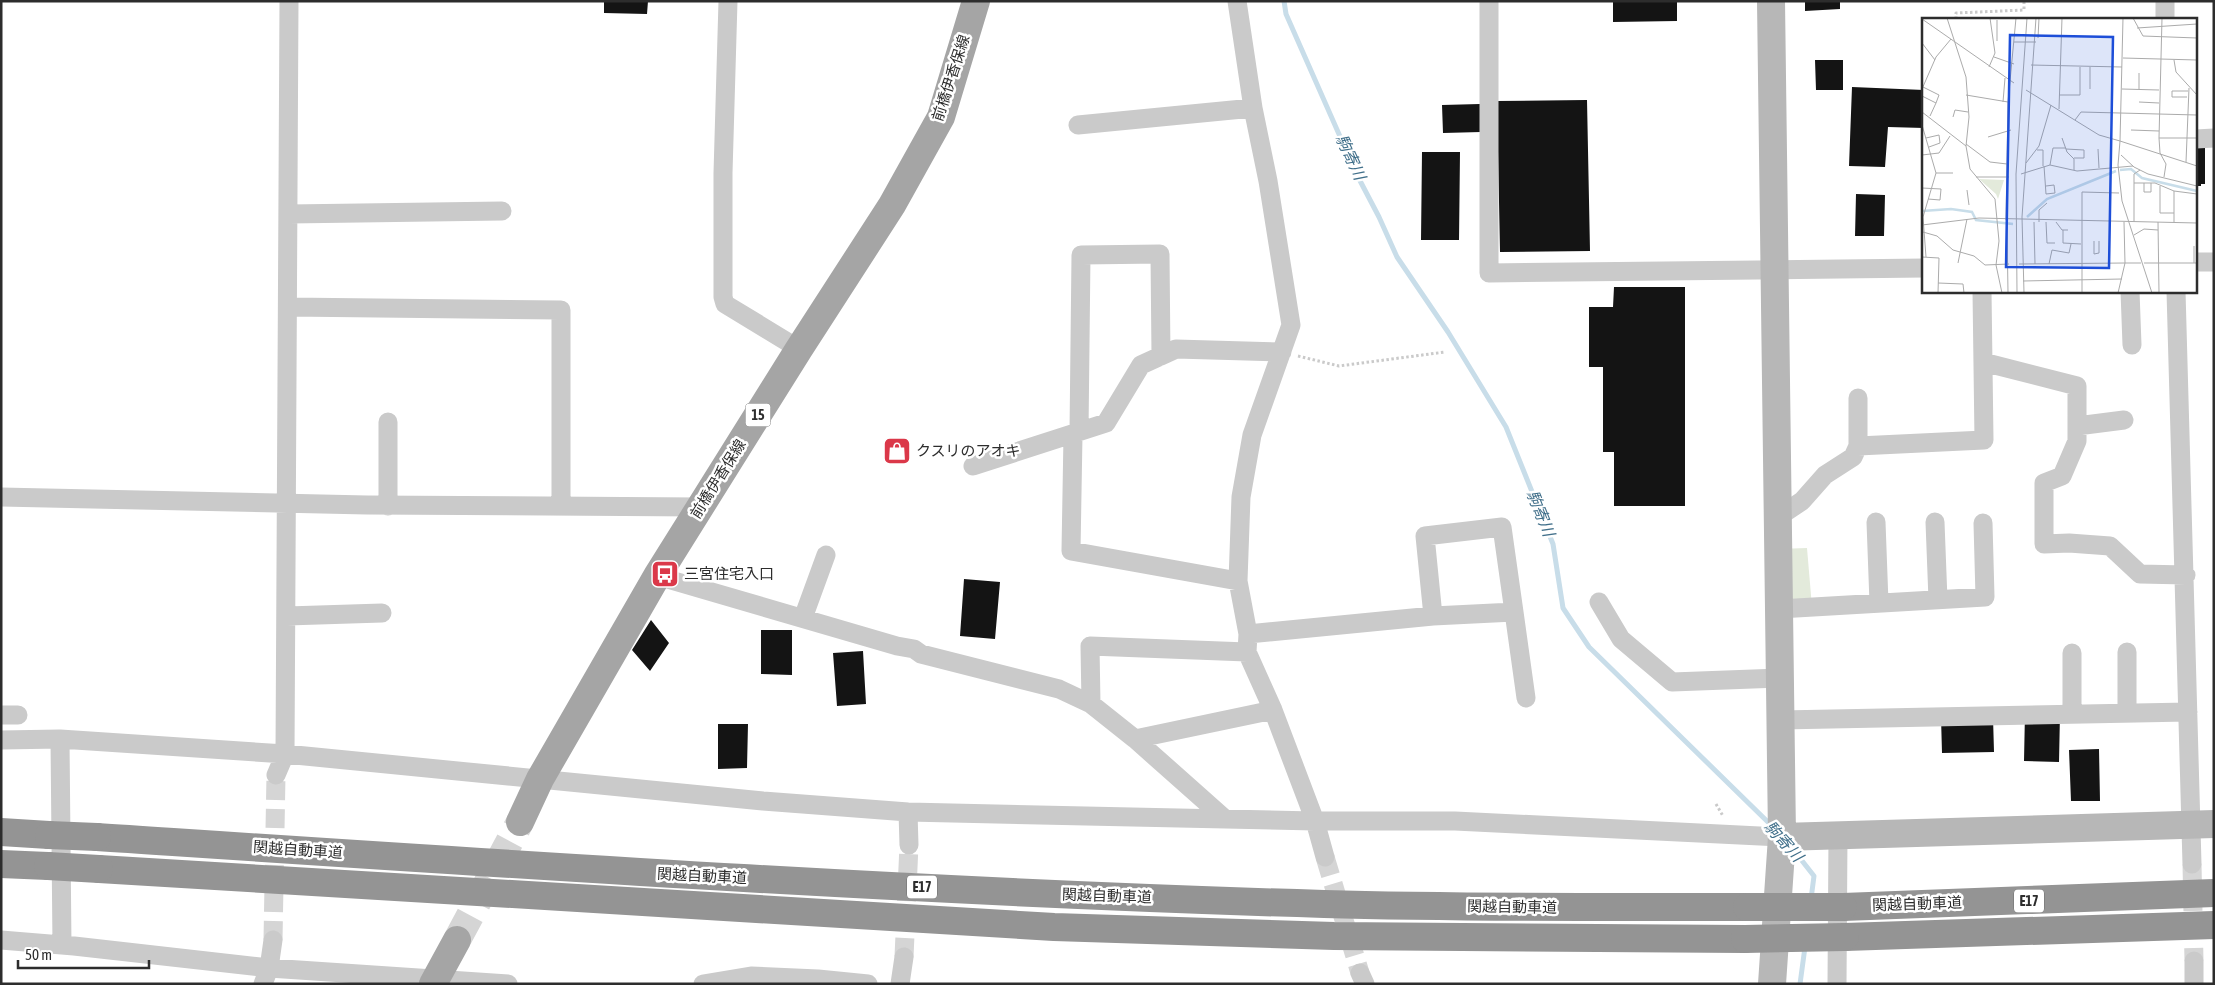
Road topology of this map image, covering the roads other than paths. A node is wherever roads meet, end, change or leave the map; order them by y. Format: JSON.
{"nodes":[{"id":1,"x":289,"y":1,"type":"edge"},
{"id":2,"x":728,"y":1,"type":"edge"},
{"id":3,"x":976,"y":1,"type":"edge"},
{"id":4,"x":1238,"y":1,"type":"edge"},
{"id":5,"x":1489,"y":1,"type":"edge"},
{"id":6,"x":1772,"y":1,"type":"edge"},
{"id":7,"x":2165,"y":1,"type":"edge"},
{"id":8,"x":2165,"y":18,"type":"edge"},
{"id":9,"x":1253,"y":108,"type":"junction"},
{"id":10,"x":1078,"y":125,"type":"dead end"},
{"id":11,"x":2198,"y":138,"type":"edge"},
{"id":12,"x":2214,"y":138,"type":"edge"},
{"id":13,"x":502,"y":211,"type":"dead end"},
{"id":14,"x":289,"y":214,"type":"junction"},
{"id":15,"x":2198,"y":262,"type":"edge"},
{"id":16,"x":2214,"y":262,"type":"edge"},
{"id":17,"x":1775,"y":268,"type":"junction"},
{"id":18,"x":1922,"y":268,"type":"edge"},
{"id":19,"x":1982,"y":292,"type":"edge"},
{"id":20,"x":2130,"y":292,"type":"edge"},
{"id":21,"x":2176,"y":292,"type":"edge"},
{"id":22,"x":289,"y":307,"type":"junction"},
{"id":23,"x":2132,"y":345,"type":"dead end"},
{"id":24,"x":799,"y":349,"type":"junction"},
{"id":25,"x":1282,"y":352,"type":"junction"},
{"id":26,"x":1162,"y":356,"type":"junction"},
{"id":27,"x":1983,"y":362,"type":"junction"},
{"id":28,"x":1858,"y":398,"type":"dead end"},
{"id":29,"x":2124,"y":420,"type":"dead end"},
{"id":30,"x":388,"y":422,"type":"dead end"},
{"id":31,"x":2077,"y":426,"type":"junction"},
{"id":32,"x":1076,"y":433,"type":"junction"},
{"id":33,"x":1858,"y":446,"type":"junction"},
{"id":34,"x":973,"y":466,"type":"dead end"},
{"id":35,"x":1,"y":496,"type":"edge"},
{"id":36,"x":288,"y":502,"type":"junction"},
{"id":37,"x":388,"y":506,"type":"junction"},
{"id":38,"x":560,"y":506,"type":"junction"},
{"id":39,"x":700,"y":507,"type":"junction"},
{"id":40,"x":1778,"y":517,"type":"junction"},
{"id":41,"x":1876,"y":522,"type":"dead end"},
{"id":42,"x":1935,"y":522,"type":"dead end"},
{"id":43,"x":1983,"y":523,"type":"dead end"},
{"id":44,"x":826,"y":554,"type":"dead end"},
{"id":45,"x":2186,"y":575,"type":"junction"},
{"id":46,"x":657,"y":576,"type":"junction"},
{"id":47,"x":1238,"y":581,"type":"junction"},
{"id":48,"x":1938,"y":600,"type":"junction"},
{"id":49,"x":1599,"y":602,"type":"dead end"},
{"id":50,"x":1879,"y":604,"type":"junction"},
{"id":51,"x":1779,"y":609,"type":"junction"},
{"id":52,"x":1514,"y":612,"type":"junction"},
{"id":53,"x":382,"y":613,"type":"dead end"},
{"id":54,"x":287,"y":616,"type":"junction"},
{"id":55,"x":1433,"y":616,"type":"junction"},
{"id":56,"x":803,"y":618,"type":"junction"},
{"id":57,"x":1248,"y":643,"type":"junction"},
{"id":58,"x":2072,"y":652,"type":"dead end"},
{"id":59,"x":2126,"y":652,"type":"dead end"},
{"id":60,"x":1780,"y":678,"type":"junction"},
{"id":61,"x":1526,"y":698,"type":"dead end"},
{"id":62,"x":1091,"y":704,"type":"junction"},
{"id":63,"x":1274,"y":710,"type":"junction"},
{"id":64,"x":2188,"y":712,"type":"junction"},
{"id":65,"x":2127,"y":713,"type":"junction"},
{"id":66,"x":2072,"y":714,"type":"junction"},
{"id":67,"x":1781,"y":720,"type":"junction"},
{"id":68,"x":1135,"y":738,"type":"junction"},
{"id":69,"x":60,"y":739,"type":"junction"},
{"id":70,"x":1,"y":740,"type":"edge"},
{"id":71,"x":285,"y":754,"type":"junction"},
{"id":72,"x":276,"y":775,"type":"tunnel mouth"},
{"id":73,"x":540,"y":779,"type":"junction"},
{"id":74,"x":908,"y":812,"type":"junction"},
{"id":75,"x":1224,"y":818,"type":"junction"},
{"id":76,"x":1315,"y":821,"type":"junction"},
{"id":77,"x":520,"y":822,"type":"tunnel mouth"},
{"id":78,"x":2202,"y":825,"type":"edge"},
{"id":79,"x":1,"y":832,"type":"edge"},
{"id":80,"x":1838,"y":835,"type":"junction"},
{"id":81,"x":1782,"y":837,"type":"junction"},
{"id":82,"x":909,"y":845,"type":"tunnel mouth"},
{"id":83,"x":1325,"y":857,"type":"tunnel mouth"},
{"id":84,"x":1,"y":864,"type":"edge"},
{"id":85,"x":2192,"y":864,"type":"tunnel mouth"},
{"id":86,"x":2214,"y":894,"type":"edge"},
{"id":87,"x":2214,"y":925,"type":"edge"},
{"id":88,"x":1,"y":940,"type":"edge"},
{"id":89,"x":274,"y":940,"type":"tunnel mouth"},
{"id":90,"x":457,"y":940,"type":"tunnel mouth"},
{"id":91,"x":62,"y":945,"type":"junction"},
{"id":92,"x":904,"y":957,"type":"tunnel mouth"},
{"id":93,"x":2194,"y":961,"type":"tunnel mouth"},
{"id":94,"x":266,"y":976,"type":"edge"},
{"id":95,"x":435,"y":981,"type":"edge"},
{"id":96,"x":508,"y":984,"type":"edge"},
{"id":97,"x":703,"y":984,"type":"edge"},
{"id":98,"x":868,"y":984,"type":"edge"},
{"id":99,"x":900,"y":984,"type":"edge"},
{"id":100,"x":1772,"y":984,"type":"edge"},
{"id":101,"x":1838,"y":984,"type":"edge"},
{"id":102,"x":2194,"y":984,"type":"edge"}],
"edges":[{"from":1,"to":14,"type":"street"},
{"from":2,"to":24,"type":"street"},
{"from":3,"to":24,"type":"main road","name":"前橋伊香保線","number":"15"},
{"from":4,"to":9,"type":"street"},
{"from":5,"to":17,"type":"street"},
{"from":6,"to":17,"type":"street"},
{"from":7,"to":8,"type":"street"},
{"from":9,"to":10,"type":"street"},
{"from":9,"to":25,"type":"street"},
{"from":11,"to":12,"type":"street"},
{"from":13,"to":14,"type":"street"},
{"from":14,"to":22,"type":"street"},
{"from":15,"to":16,"type":"street"},
{"from":17,"to":18,"type":"street"},
{"from":17,"to":40,"type":"street"},
{"from":19,"to":27,"type":"street"},
{"from":20,"to":23,"type":"street"},
{"from":21,"to":45,"type":"street"},
{"from":22,"to":36,"type":"street"},
{"from":22,"to":38,"type":"street"},
{"from":24,"to":39,"type":"main road","name":"前橋伊香保線","number":"15"},
{"from":25,"to":26,"type":"street"},
{"from":25,"to":47,"type":"street"},
{"from":26,"to":32,"type":"street"},
{"from":26,"to":32,"type":"street"},
{"from":27,"to":31,"type":"street"},
{"from":27,"to":33,"type":"street"},
{"from":28,"to":33,"type":"street"},
{"from":29,"to":31,"type":"street"},
{"from":30,"to":37,"type":"street"},
{"from":31,"to":45,"type":"street"},
{"from":32,"to":34,"type":"street"},
{"from":32,"to":47,"type":"street"},
{"from":33,"to":40,"type":"street"},
{"from":35,"to":36,"type":"street"},
{"from":36,"to":37,"type":"street"},
{"from":36,"to":54,"type":"street"},
{"from":37,"to":38,"type":"street"},
{"from":38,"to":39,"type":"street"},
{"from":39,"to":46,"type":"main road","name":"前橋伊香保線","number":"15"},
{"from":40,"to":51,"type":"street"},
{"from":41,"to":50,"type":"street"},
{"from":42,"to":48,"type":"street"},
{"from":43,"to":48,"type":"street"},
{"from":44,"to":56,"type":"street"},
{"from":45,"to":64,"type":"street"},
{"from":46,"to":56,"type":"street"},
{"from":46,"to":73,"type":"main road","name":"前橋伊香保線","number":"15"},
{"from":47,"to":57,"type":"street"},
{"from":48,"to":50,"type":"street"},
{"from":49,"to":60,"type":"street"},
{"from":50,"to":51,"type":"street"},
{"from":51,"to":60,"type":"street"},
{"from":52,"to":55,"type":"street"},
{"from":52,"to":55,"type":"street"},
{"from":52,"to":61,"type":"street"},
{"from":53,"to":54,"type":"street"},
{"from":54,"to":71,"type":"street"},
{"from":55,"to":57,"type":"street"},
{"from":56,"to":62,"type":"street"},
{"from":57,"to":62,"type":"street"},
{"from":57,"to":63,"type":"street"},
{"from":58,"to":66,"type":"street"},
{"from":59,"to":65,"type":"street"},
{"from":60,"to":67,"type":"street"},
{"from":62,"to":68,"type":"street"},
{"from":63,"to":68,"type":"street"},
{"from":63,"to":76,"type":"street"},
{"from":64,"to":65,"type":"street"},
{"from":64,"to":78,"type":"street"},
{"from":65,"to":66,"type":"street"},
{"from":66,"to":67,"type":"street"},
{"from":67,"to":81,"type":"street"},
{"from":68,"to":75,"type":"street"},
{"from":69,"to":70,"type":"street"},
{"from":69,"to":71,"type":"street"},
{"from":69,"to":91,"type":"street"},
{"from":71,"to":72,"type":"street"},
{"from":71,"to":73,"type":"street"},
{"from":73,"to":74,"type":"street"},
{"from":73,"to":77,"type":"main road","name":"前橋伊香保線","number":"15"},
{"from":74,"to":75,"type":"street"},
{"from":74,"to":82,"type":"street"},
{"from":75,"to":76,"type":"street"},
{"from":76,"to":81,"type":"street"},
{"from":76,"to":83,"type":"street"},
{"from":78,"to":80,"type":"street"},
{"from":78,"to":85,"type":"street"},
{"from":79,"to":86,"type":"highway","name":"関越自動車道","number":"E17","bridge":true},
{"from":80,"to":81,"type":"street"},
{"from":80,"to":101,"type":"street"},
{"from":81,"to":100,"type":"street"},
{"from":84,"to":87,"type":"highway","name":"関越自動車道","number":"E17","bridge":true},
{"from":88,"to":91,"type":"street"},
{"from":89,"to":94,"type":"street"},
{"from":90,"to":95,"type":"main road"},
{"from":91,"to":94,"type":"street"},
{"from":92,"to":99,"type":"street"},
{"from":93,"to":102,"type":"street"},
{"from":94,"to":95,"type":"street"},
{"from":95,"to":96,"type":"street"},
{"from":97,"to":98,"type":"street"}]}
